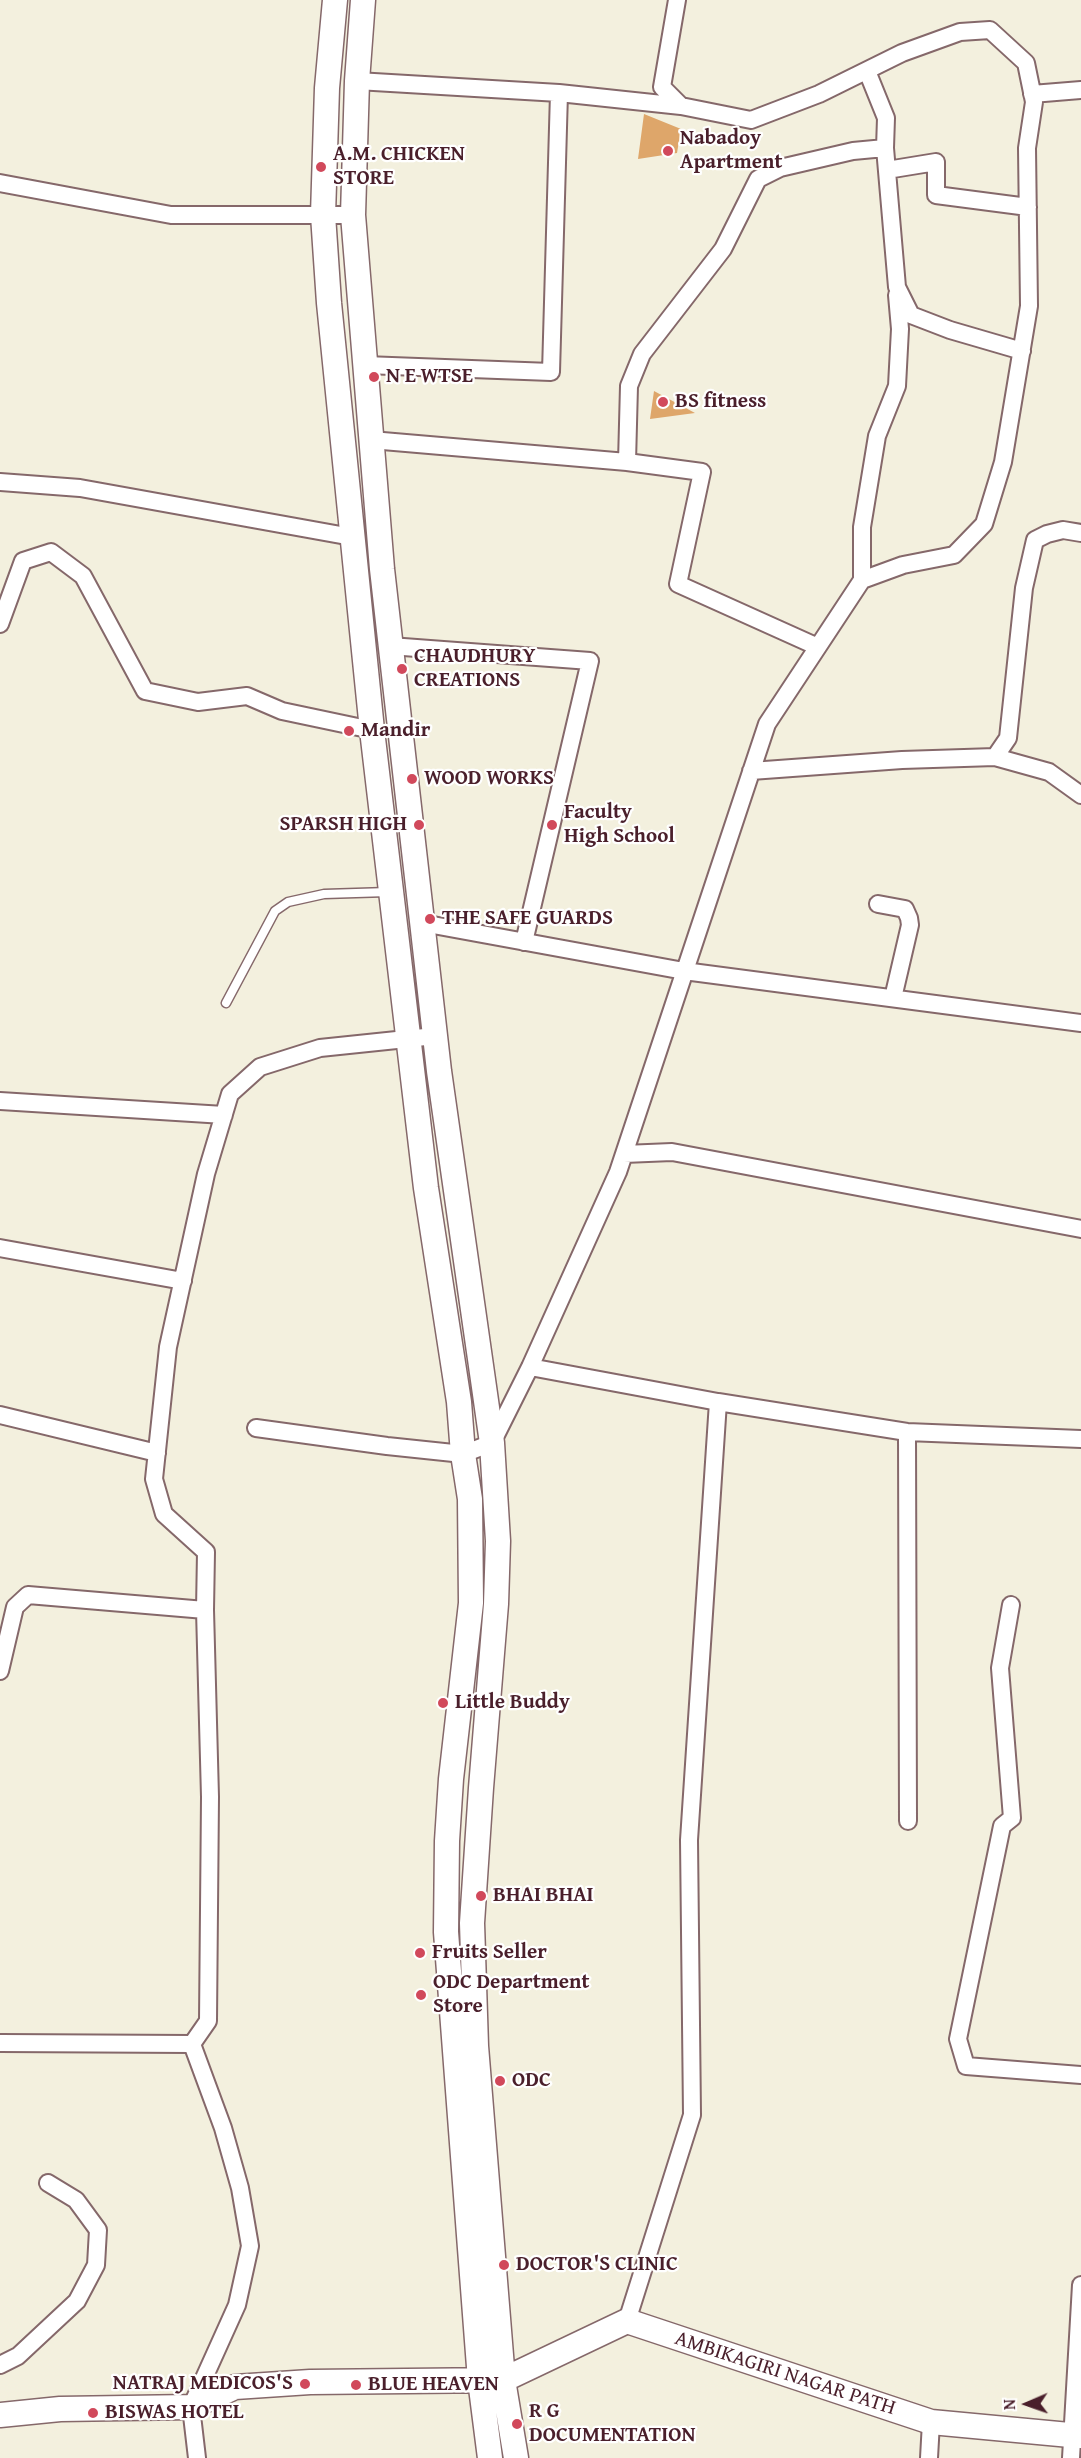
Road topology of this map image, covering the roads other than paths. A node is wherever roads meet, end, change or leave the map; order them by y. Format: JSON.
{"nodes":[{"id":1,"x":335,"y":0,"type":"edge"},
{"id":2,"x":363,"y":0,"type":"edge"},
{"id":3,"x":677,"y":0,"type":"edge"},
{"id":4,"x":867,"y":71,"type":"junction"},
{"id":5,"x":357,"y":81,"type":"junction"},
{"id":6,"x":1081,"y":90,"type":"edge"},
{"id":7,"x":559,"y":93,"type":"junction"},
{"id":8,"x":1032,"y":94,"type":"junction"},
{"id":9,"x":681,"y":106,"type":"junction"},
{"id":10,"x":885,"y":148,"type":"junction"},
{"id":11,"x":887,"y":170,"type":"junction"},
{"id":12,"x":0,"y":183,"type":"edge"},
{"id":13,"x":1028,"y":207,"type":"junction"},
{"id":14,"x":323,"y":215,"type":"junction"},
{"id":15,"x":353,"y":215,"type":"junction"},
{"id":16,"x":897,"y":287,"type":"junction"},
{"id":17,"x":1022,"y":351,"type":"junction"},
{"id":18,"x":365,"y":365,"type":"junction"},
{"id":19,"x":371,"y":440,"type":"junction"},
{"id":20,"x":627,"y":462,"type":"junction"},
{"id":21,"x":0,"y":482,"type":"edge"},
{"id":22,"x":1081,"y":533,"type":"edge"},
{"id":23,"x":352,"y":537,"type":"junction"},
{"id":24,"x":862,"y":580,"type":"junction"},
{"id":25,"x":0,"y":624,"type":"edge"},
{"id":26,"x":390,"y":646,"type":"junction"},
{"id":27,"x":818,"y":647,"type":"junction"},
{"id":28,"x":372,"y":730,"type":"junction"},
{"id":29,"x":995,"y":757,"type":"junction"},
{"id":30,"x":751,"y":771,"type":"junction"},
{"id":31,"x":1081,"y":795,"type":"edge"},
{"id":32,"x":392,"y":892,"type":"junction"},
{"id":33,"x":878,"y":904,"type":"dead end"},
{"id":34,"x":422,"y":922,"type":"junction"},
{"id":35,"x":524,"y":942,"type":"junction"},
{"id":36,"x":684,"y":971,"type":"junction"},
{"id":37,"x":893,"y":998,"type":"junction"},
{"id":38,"x":226,"y":1003,"type":"dead end"},
{"id":39,"x":1081,"y":1023,"type":"edge"},
{"id":40,"x":435,"y":1036,"type":"junction"},
{"id":41,"x":409,"y":1039,"type":"junction"},
{"id":42,"x":0,"y":1101,"type":"edge"},
{"id":43,"x":224,"y":1115,"type":"junction"},
{"id":44,"x":624,"y":1154,"type":"junction"},
{"id":45,"x":1081,"y":1229,"type":"edge"},
{"id":46,"x":0,"y":1248,"type":"edge"},
{"id":47,"x":183,"y":1281,"type":"junction"},
{"id":48,"x":530,"y":1367,"type":"junction"},
{"id":49,"x":718,"y":1402,"type":"junction"},
{"id":50,"x":0,"y":1415,"type":"edge"},
{"id":51,"x":256,"y":1428,"type":"dead end"},
{"id":52,"x":907,"y":1432,"type":"junction"},
{"id":53,"x":1081,"y":1439,"type":"edge"},
{"id":54,"x":492,"y":1443,"type":"junction"},
{"id":55,"x":157,"y":1452,"type":"junction"},
{"id":56,"x":463,"y":1454,"type":"junction"},
{"id":57,"x":1011,"y":1605,"type":"dead end"},
{"id":58,"x":205,"y":1610,"type":"junction"},
{"id":59,"x":0,"y":1671,"type":"edge"},
{"id":60,"x":908,"y":1821,"type":"dead end"},
{"id":61,"x":0,"y":2043,"type":"edge"},
{"id":62,"x":192,"y":2044,"type":"junction"},
{"id":63,"x":1081,"y":2075,"type":"edge"},
{"id":64,"x":48,"y":2183,"type":"dead end"},
{"id":65,"x":1081,"y":2285,"type":"edge"},
{"id":66,"x":627,"y":2321,"type":"junction"},
{"id":67,"x":0,"y":2365,"type":"edge"},
{"id":68,"x":491,"y":2380,"type":"junction"},
{"id":69,"x":191,"y":2407,"type":"junction"},
{"id":70,"x":0,"y":2415,"type":"edge"},
{"id":71,"x":931,"y":2422,"type":"junction"},
{"id":72,"x":1075,"y":2443,"type":"edge"},
{"id":73,"x":197,"y":2458,"type":"edge"},
{"id":74,"x":490,"y":2458,"type":"edge"},
{"id":75,"x":516,"y":2458,"type":"edge"},
{"id":76,"x":929,"y":2458,"type":"edge"}],
"edges":[{"from":1,"to":14,"type":"main road"},
{"from":2,"to":5,"type":"main road"},
{"from":3,"to":9,"type":"street"},
{"from":4,"to":8,"type":"street"},
{"from":4,"to":9,"type":"street"},
{"from":4,"to":10,"type":"street"},
{"from":5,"to":7,"type":"street"},
{"from":5,"to":15,"type":"main road"},
{"from":6,"to":8,"type":"street"},
{"from":7,"to":9,"type":"street"},
{"from":7,"to":18,"type":"street"},
{"from":8,"to":13,"type":"street"},
{"from":10,"to":11,"type":"street"},
{"from":10,"to":20,"type":"street"},
{"from":11,"to":13,"type":"street"},
{"from":11,"to":16,"type":"street"},
{"from":12,"to":14,"type":"street"},
{"from":13,"to":17,"type":"street"},
{"from":14,"to":15,"type":"street"},
{"from":14,"to":23,"type":"main road"},
{"from":15,"to":18,"type":"main road"},
{"from":16,"to":17,"type":"street"},
{"from":16,"to":24,"type":"street"},
{"from":17,"to":24,"type":"street"},
{"from":18,"to":19,"type":"main road"},
{"from":19,"to":20,"type":"street"},
{"from":19,"to":26,"type":"main road"},
{"from":20,"to":27,"type":"street"},
{"from":21,"to":23,"type":"street"},
{"from":22,"to":29,"type":"street"},
{"from":23,"to":28,"type":"main road"},
{"from":24,"to":27,"type":"street"},
{"from":25,"to":28,"type":"street"},
{"from":26,"to":34,"type":"main road"},
{"from":26,"to":35,"type":"street"},
{"from":27,"to":30,"type":"street"},
{"from":28,"to":32,"type":"main road"},
{"from":29,"to":30,"type":"street"},
{"from":29,"to":31,"type":"street"},
{"from":30,"to":36,"type":"street"},
{"from":32,"to":38,"type":"lane"},
{"from":32,"to":41,"type":"main road"},
{"from":33,"to":37,"type":"street"},
{"from":34,"to":35,"type":"street"},
{"from":34,"to":40,"type":"main road"},
{"from":35,"to":36,"type":"street"},
{"from":36,"to":37,"type":"street"},
{"from":36,"to":44,"type":"street"},
{"from":37,"to":39,"type":"street"},
{"from":40,"to":41,"type":"street"},
{"from":40,"to":54,"type":"main road"},
{"from":41,"to":43,"type":"street"},
{"from":41,"to":56,"type":"main road"},
{"from":42,"to":43,"type":"street"},
{"from":43,"to":47,"type":"street"},
{"from":44,"to":45,"type":"street"},
{"from":44,"to":48,"type":"street"},
{"from":46,"to":47,"type":"street"},
{"from":47,"to":55,"type":"street"},
{"from":48,"to":49,"type":"street"},
{"from":48,"to":54,"type":"street"},
{"from":49,"to":52,"type":"street"},
{"from":49,"to":66,"type":"street"},
{"from":50,"to":55,"type":"street"},
{"from":51,"to":56,"type":"street"},
{"from":52,"to":53,"type":"street"},
{"from":52,"to":60,"type":"street"},
{"from":54,"to":56,"type":"street"},
{"from":54,"to":68,"type":"main road"},
{"from":55,"to":58,"type":"street"},
{"from":56,"to":68,"type":"main road"},
{"from":57,"to":63,"type":"street"},
{"from":58,"to":59,"type":"street"},
{"from":58,"to":62,"type":"street"},
{"from":61,"to":62,"type":"street"},
{"from":62,"to":69,"type":"street"},
{"from":64,"to":67,"type":"street"},
{"from":65,"to":72,"type":"street"},
{"from":66,"to":68,"type":"main road"},
{"from":66,"to":71,"type":"main road","name":"AMBIKAGIRI NAGAR PATH"},
{"from":68,"to":69,"type":"main road"},
{"from":68,"to":74,"type":"main road"},
{"from":68,"to":75,"type":"main road"},
{"from":69,"to":70,"type":"main road"},
{"from":69,"to":73,"type":"street"},
{"from":71,"to":72,"type":"main road","name":"AMBIKAGIRI NAGAR PATH"},
{"from":71,"to":76,"type":"street"}]}
